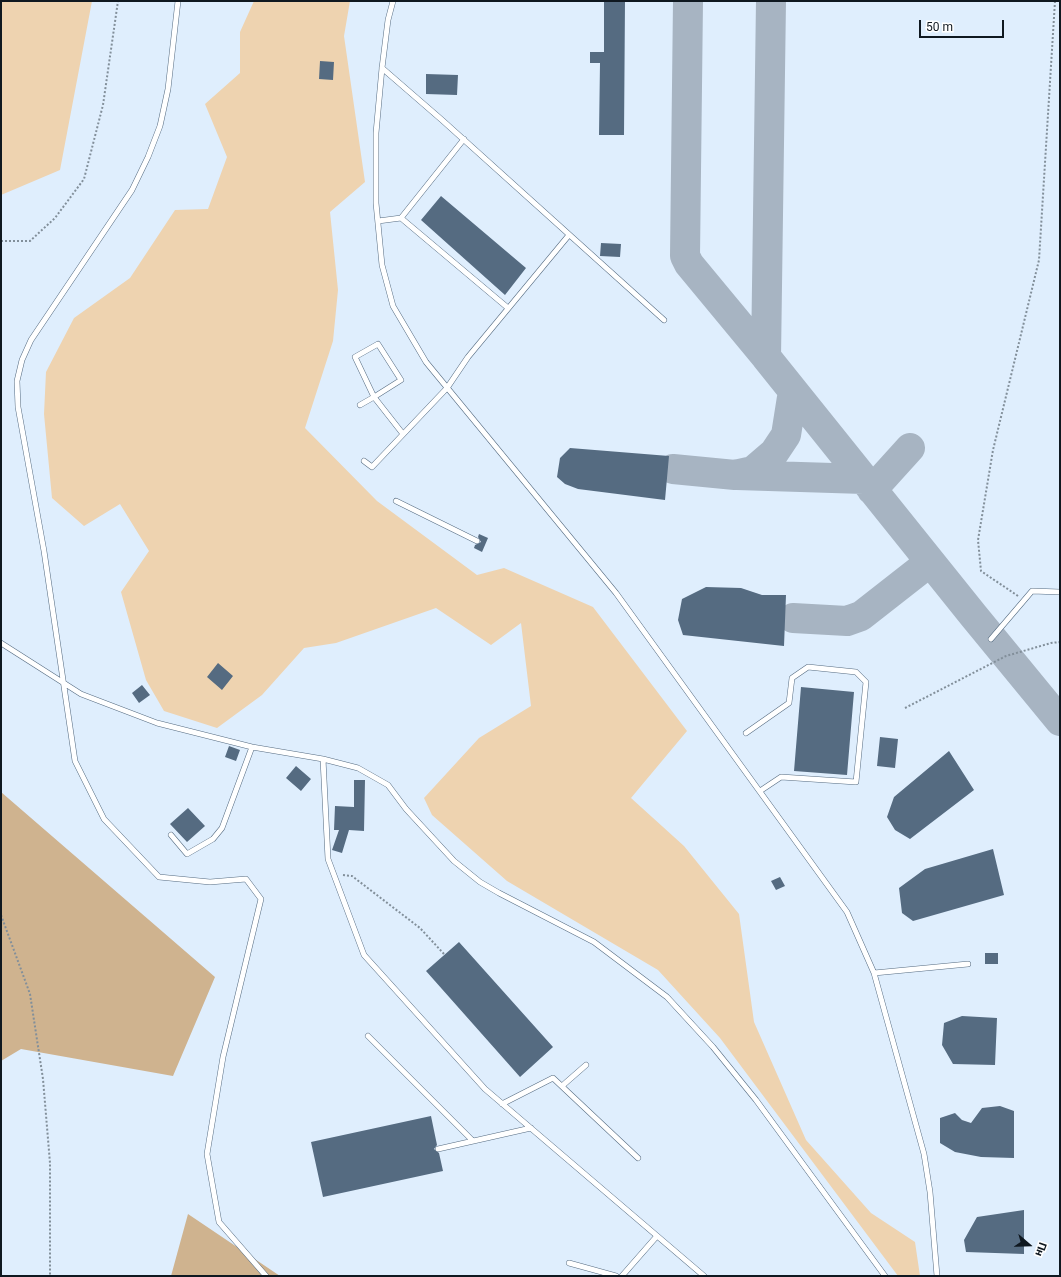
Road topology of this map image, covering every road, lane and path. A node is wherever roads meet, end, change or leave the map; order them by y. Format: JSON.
{"nodes":[{"id":1,"x":118,"y":1,"type":"edge"},
{"id":2,"x":178,"y":1,"type":"edge"},
{"id":3,"x":393,"y":1,"type":"edge"},
{"id":4,"x":1055,"y":1,"type":"edge"},
{"id":5,"x":382,"y":68,"type":"junction"},
{"id":6,"x":464,"y":140,"type":"junction"},
{"id":7,"x":401,"y":218,"type":"junction"},
{"id":8,"x":378,"y":221,"type":"junction"},
{"id":9,"x":569,"y":235,"type":"junction"},
{"id":10,"x":1,"y":241,"type":"edge"},
{"id":11,"x":508,"y":308,"type":"junction"},
{"id":12,"x":664,"y":320,"type":"dead end"},
{"id":13,"x":447,"y":388,"type":"junction"},
{"id":14,"x":374,"y":397,"type":"junction"},
{"id":15,"x":360,"y":404,"type":"dead end"},
{"id":16,"x":403,"y":434,"type":"junction"},
{"id":17,"x":364,"y":461,"type":"dead end"},
{"id":18,"x":396,"y":501,"type":"dead end"},
{"id":19,"x":477,"y":541,"type":"dead end"},
{"id":20,"x":1060,"y":592,"type":"edge"},
{"id":21,"x":1024,"y":600,"type":"junction"},
{"id":22,"x":991,"y":639,"type":"dead end"},
{"id":23,"x":1060,"y":642,"type":"edge"},
{"id":24,"x":1,"y":643,"type":"edge"},
{"id":25,"x":62,"y":682,"type":"junction"},
{"id":26,"x":906,"y":708,"type":"dead end"},
{"id":27,"x":746,"y":733,"type":"dead end"},
{"id":28,"x":252,"y":747,"type":"junction"},
{"id":29,"x":323,"y":759,"type":"junction"},
{"id":30,"x":760,"y":791,"type":"junction"},
{"id":31,"x":171,"y":835,"type":"dead end"},
{"id":32,"x":334,"y":874,"type":"junction"},
{"id":33,"x":1,"y":915,"type":"edge"},
{"id":34,"x":444,"y":954,"type":"dead end"},
{"id":35,"x":968,"y":964,"type":"dead end"},
{"id":36,"x":874,"y":972,"type":"junction"},
{"id":37,"x":368,"y":1036,"type":"dead end"},
{"id":38,"x":586,"y":1065,"type":"dead end"},
{"id":39,"x":562,"y":1086,"type":"junction"},
{"id":40,"x":502,"y":1104,"type":"junction"},
{"id":41,"x":531,"y":1128,"type":"junction"},
{"id":42,"x":473,"y":1141,"type":"junction"},
{"id":43,"x":438,"y":1149,"type":"dead end"},
{"id":44,"x":638,"y":1158,"type":"dead end"},
{"id":45,"x":657,"y":1236,"type":"junction"},
{"id":46,"x":569,"y":1263,"type":"dead end"},
{"id":47,"x":50,"y":1276,"type":"edge"},
{"id":48,"x":266,"y":1276,"type":"edge"},
{"id":49,"x":616,"y":1276,"type":"edge"},
{"id":50,"x":622,"y":1276,"type":"edge"},
{"id":51,"x":704,"y":1276,"type":"edge"},
{"id":52,"x":885,"y":1276,"type":"edge"},
{"id":53,"x":937,"y":1276,"type":"edge"}],
"edges":[{"from":1,"to":10,"type":"path"},
{"from":2,"to":25,"type":"lane"},
{"from":3,"to":5,"type":"lane"},
{"from":4,"to":21,"type":"path"},
{"from":5,"to":6,"type":"lane"},
{"from":5,"to":8,"type":"lane"},
{"from":6,"to":7,"type":"lane"},
{"from":6,"to":9,"type":"lane"},
{"from":7,"to":8,"type":"lane"},
{"from":7,"to":11,"type":"lane"},
{"from":8,"to":13,"type":"lane"},
{"from":9,"to":11,"type":"lane"},
{"from":9,"to":12,"type":"lane"},
{"from":11,"to":13,"type":"lane"},
{"from":13,"to":16,"type":"lane"},
{"from":13,"to":30,"type":"lane"},
{"from":14,"to":14,"type":"lane"},
{"from":14,"to":15,"type":"lane"},
{"from":14,"to":16,"type":"lane"},
{"from":16,"to":17,"type":"lane"},
{"from":18,"to":19,"type":"lane"},
{"from":20,"to":21,"type":"lane"},
{"from":21,"to":22,"type":"lane"},
{"from":23,"to":26,"type":"path"},
{"from":24,"to":25,"type":"lane"},
{"from":25,"to":28,"type":"lane"},
{"from":25,"to":48,"type":"lane"},
{"from":27,"to":30,"type":"lane"},
{"from":28,"to":29,"type":"lane"},
{"from":28,"to":31,"type":"lane"},
{"from":29,"to":32,"type":"lane"},
{"from":29,"to":52,"type":"lane"},
{"from":30,"to":36,"type":"lane"},
{"from":32,"to":34,"type":"path"},
{"from":32,"to":40,"type":"lane"},
{"from":33,"to":47,"type":"path"},
{"from":35,"to":36,"type":"lane"},
{"from":36,"to":53,"type":"lane"},
{"from":37,"to":42,"type":"lane"},
{"from":38,"to":39,"type":"lane"},
{"from":39,"to":40,"type":"lane"},
{"from":39,"to":44,"type":"lane"},
{"from":40,"to":41,"type":"lane"},
{"from":41,"to":42,"type":"lane"},
{"from":41,"to":45,"type":"lane"},
{"from":42,"to":43,"type":"lane"},
{"from":45,"to":50,"type":"lane"},
{"from":45,"to":51,"type":"lane"},
{"from":46,"to":49,"type":"lane"}]}
